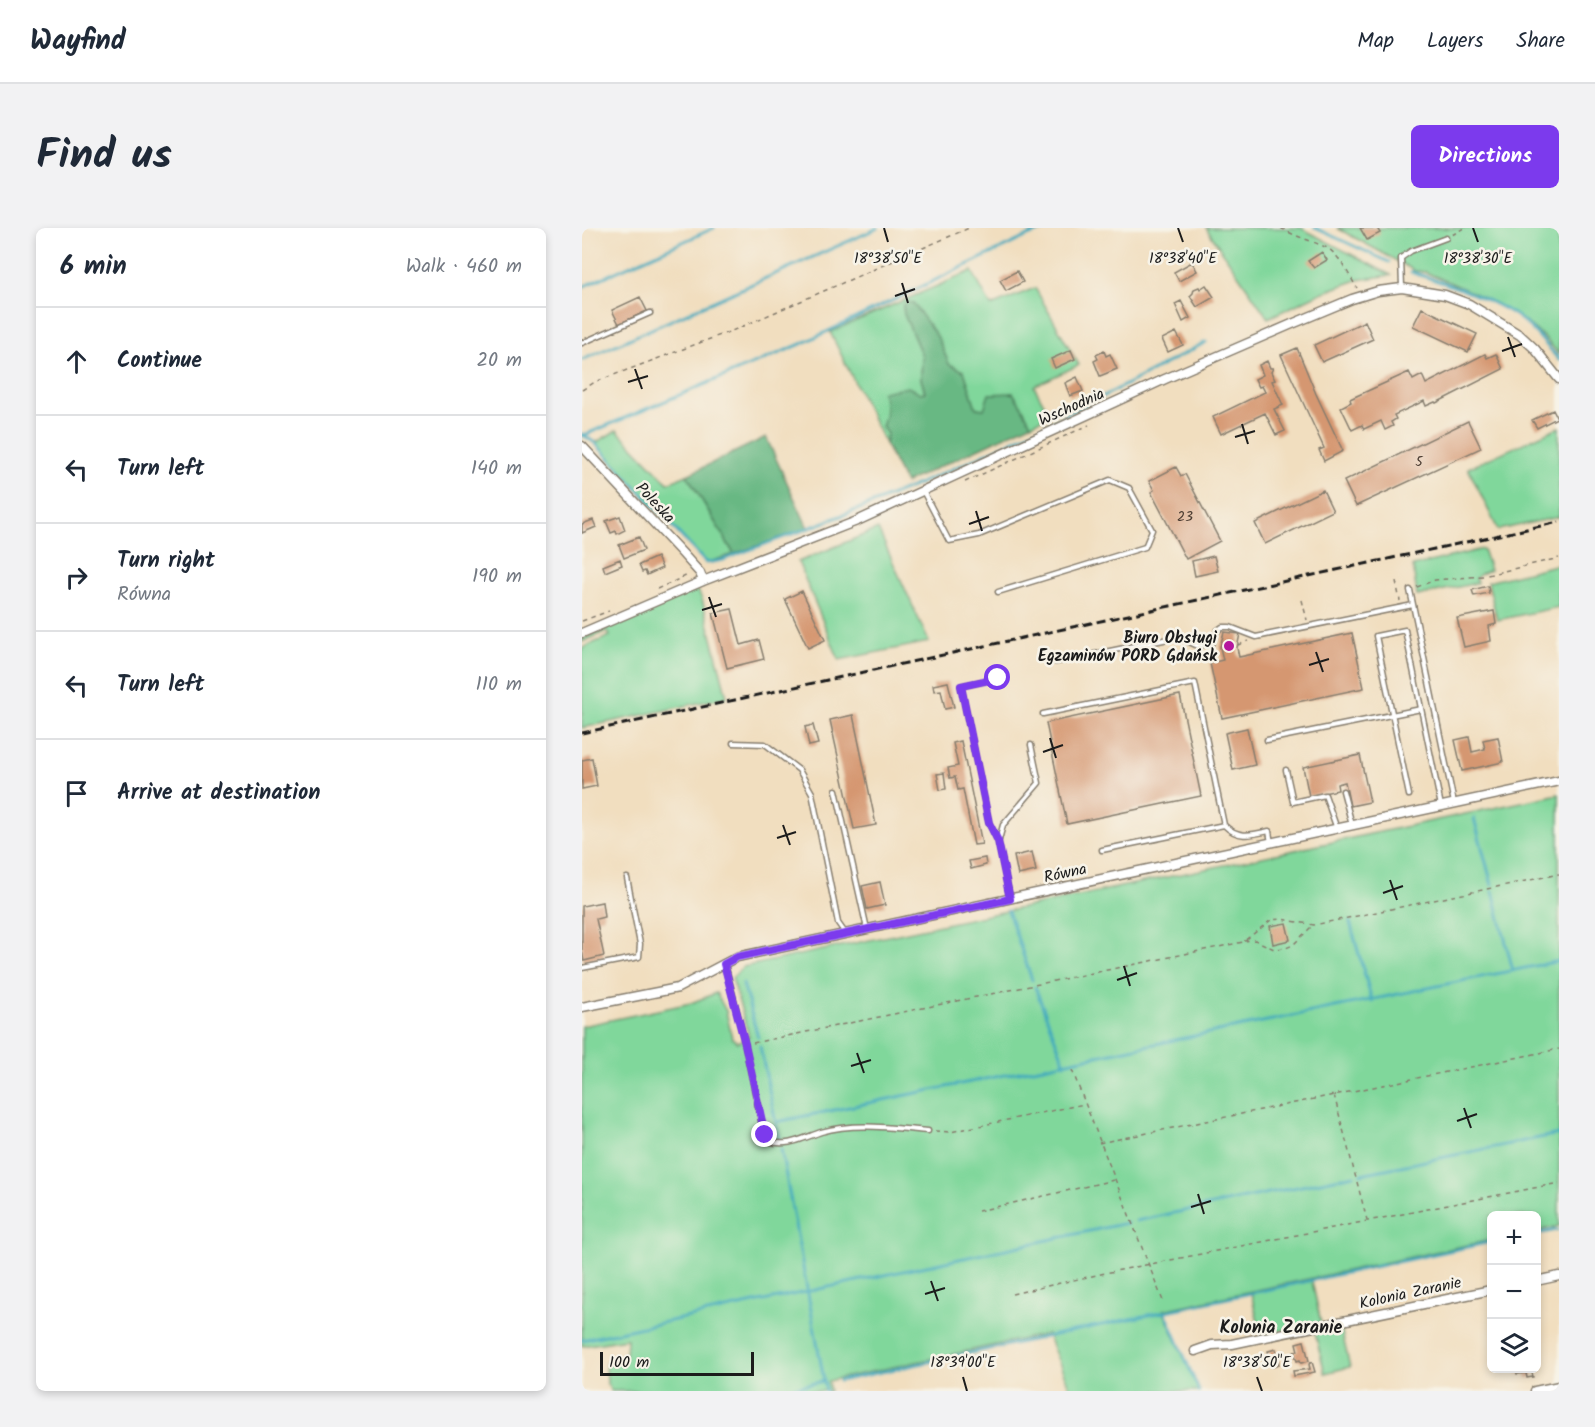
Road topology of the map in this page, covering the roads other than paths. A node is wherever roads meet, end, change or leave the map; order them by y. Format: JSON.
{"nodes":[{"id":1,"x":1446,"y":238,"type":"road end"},
{"id":2,"x":1402,"y":288,"type":"junction"},
{"id":3,"x":650,"y":313,"type":"dead end"},
{"id":4,"x":582,"y":343,"type":"edge"},
{"id":5,"x":1559,"y":379,"type":"edge"},
{"id":6,"x":582,"y":446,"type":"edge"},
{"id":7,"x":922,"y":490,"type":"junction"},
{"id":8,"x":703,"y":581,"type":"junction"},
{"id":9,"x":1410,"y":590,"type":"dead end"},
{"id":10,"x":998,"y":592,"type":"dead end"},
{"id":11,"x":1413,"y":605,"type":"junction"},
{"id":12,"x":582,"y":633,"type":"edge"},
{"id":13,"x":1056,"y":662,"type":"dead end"},
{"id":14,"x":998,"y":678,"type":"dead end"},
{"id":15,"x":1421,"y":709,"type":"junction"},
{"id":16,"x":1043,"y":714,"type":"dead end"},
{"id":17,"x":1392,"y":715,"type":"junction"},
{"id":18,"x":1267,"y":740,"type":"dead end"},
{"id":19,"x":734,"y":743,"type":"dead end"},
{"id":20,"x":1031,"y":745,"type":"dead end"},
{"id":21,"x":1287,"y":770,"type":"dead end"},
{"id":22,"x":1559,"y":781,"type":"edge"},
{"id":23,"x":836,"y":790,"type":"dead end"},
{"id":24,"x":1343,"y":791,"type":"dead end"},
{"id":25,"x":1409,"y":795,"type":"dead end"},
{"id":26,"x":1454,"y":804,"type":"junction"},
{"id":27,"x":1441,"y":807,"type":"junction"},
{"id":28,"x":1224,"y":825,"type":"junction"},
{"id":29,"x":1352,"y":826,"type":"junction"},
{"id":30,"x":1337,"y":829,"type":"junction"},
{"id":31,"x":998,"y":841,"type":"junction"},
{"id":32,"x":1272,"y":843,"type":"junction"},
{"id":33,"x":1102,"y":850,"type":"dead end"},
{"id":34,"x":627,"y":878,"type":"dead end"},
{"id":35,"x":1010,"y":899,"type":"junction"},
{"id":36,"x":867,"y":930,"type":"junction"},
{"id":37,"x":846,"y":934,"type":"junction"},
{"id":38,"x":724,"y":964,"type":"junction"},
{"id":39,"x":582,"y":968,"type":"edge"},
{"id":40,"x":582,"y":1007,"type":"edge"},
{"id":41,"x":928,"y":1131,"type":"road end"},
{"id":42,"x":1559,"y":1276,"type":"edge"},
{"id":43,"x":1541,"y":1280,"type":"edge"},
{"id":44,"x":1487,"y":1291,"type":"edge"},
{"id":45,"x":1195,"y":1351,"type":"dead end"},
{"id":46,"x":1559,"y":1386,"type":"edge"},
{"id":47,"x":1534,"y":1391,"type":"edge"}],
"edges":[{"from":1,"to":2,"type":"lane"},
{"from":2,"to":5,"type":"street","name":"Wschodnia"},
{"from":2,"to":7,"type":"street","name":"Wschodnia"},
{"from":3,"to":4,"type":"lane"},
{"from":6,"to":8,"type":"street","name":"Poleska"},
{"from":7,"to":8,"type":"street","name":"Wschodnia"},
{"from":7,"to":10,"type":"lane"},
{"from":8,"to":12,"type":"street","name":"Wschodnia"},
{"from":9,"to":11,"type":"lane"},
{"from":11,"to":13,"type":"lane"},
{"from":11,"to":26,"type":"lane"},
{"from":14,"to":31,"type":"lane"},
{"from":15,"to":17,"type":"lane"},
{"from":15,"to":17,"type":"lane"},
{"from":15,"to":27,"type":"lane"},
{"from":16,"to":28,"type":"lane"},
{"from":17,"to":18,"type":"lane"},
{"from":17,"to":25,"type":"lane"},
{"from":19,"to":37,"type":"lane"},
{"from":20,"to":31,"type":"lane"},
{"from":21,"to":30,"type":"lane"},
{"from":22,"to":26,"type":"street","name":"Równa"},
{"from":23,"to":36,"type":"lane"},
{"from":24,"to":29,"type":"lane"},
{"from":26,"to":27,"type":"street","name":"Równa"},
{"from":27,"to":29,"type":"street","name":"Równa"},
{"from":28,"to":32,"type":"lane"},
{"from":28,"to":33,"type":"lane"},
{"from":29,"to":30,"type":"street","name":"Równa"},
{"from":30,"to":32,"type":"street","name":"Równa"},
{"from":31,"to":35,"type":"lane"},
{"from":32,"to":35,"type":"street","name":"Równa"},
{"from":34,"to":39,"type":"lane"},
{"from":35,"to":36,"type":"street","name":"Równa"},
{"from":36,"to":37,"type":"street","name":"Równa"},
{"from":37,"to":38,"type":"street","name":"Równa"},
{"from":38,"to":40,"type":"street","name":"Równa"},
{"from":38,"to":41,"type":"lane"},
{"from":42,"to":43,"type":"street"},
{"from":44,"to":45,"type":"street","name":"Kolonia Zaranie"},
{"from":46,"to":47,"type":"street"}]}
